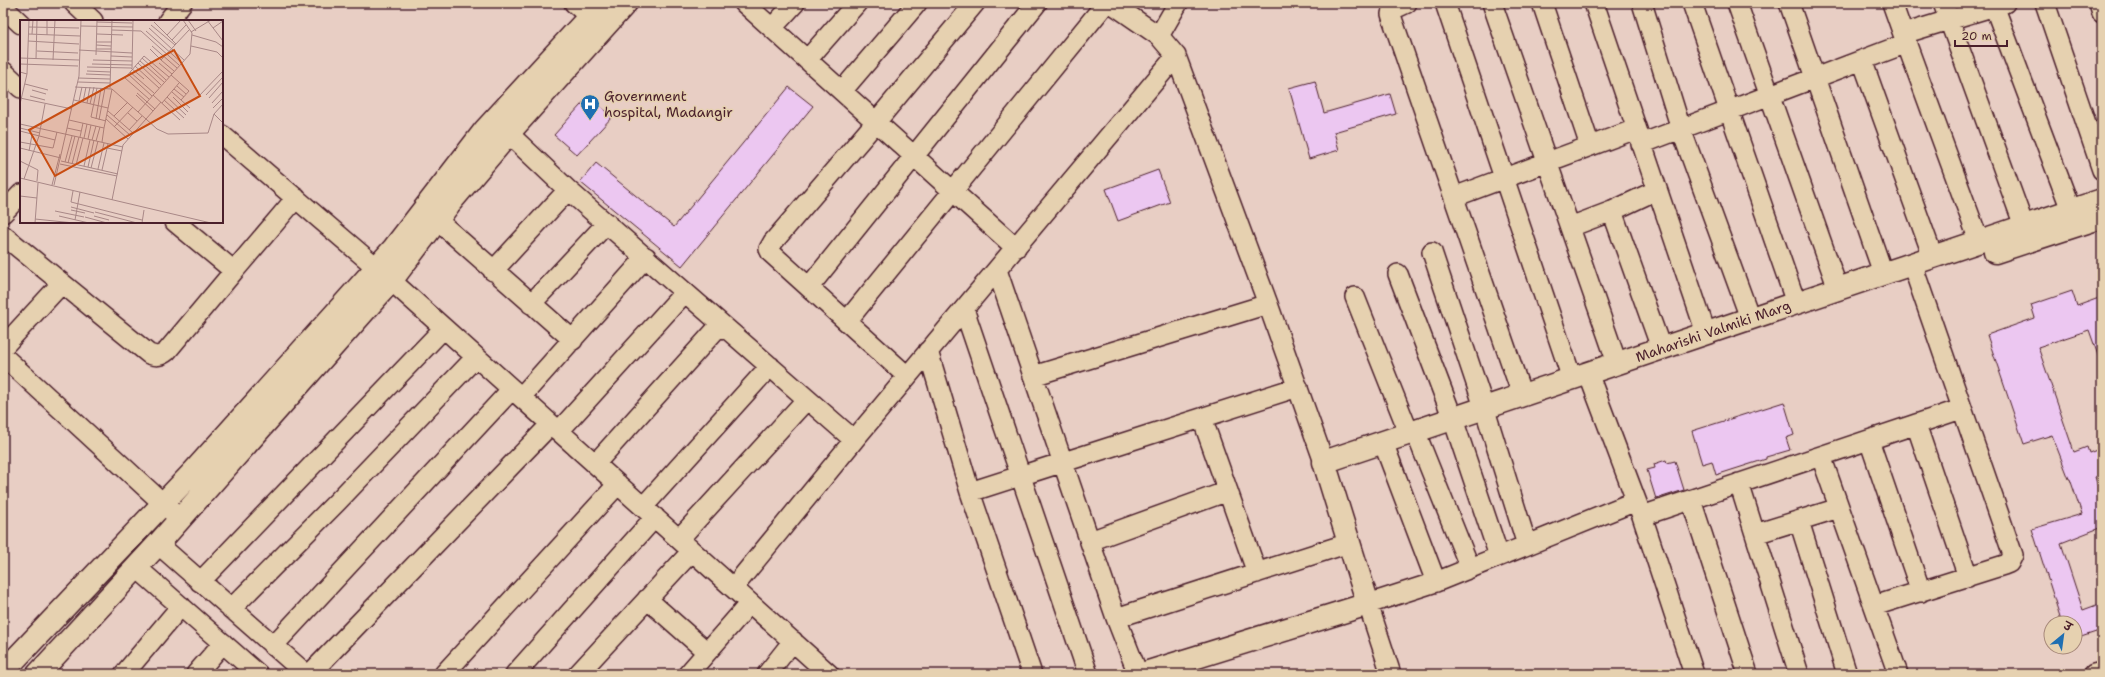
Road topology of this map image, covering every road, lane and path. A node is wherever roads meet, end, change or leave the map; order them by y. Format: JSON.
{"nodes":[{"id":1,"x":74,"y":3,"type":"edge"},
{"id":2,"x":182,"y":3,"type":"edge"},
{"id":3,"x":626,"y":3,"type":"edge"},
{"id":4,"x":744,"y":3,"type":"edge"},
{"id":5,"x":795,"y":3,"type":"edge"},
{"id":6,"x":857,"y":3,"type":"edge"},
{"id":7,"x":917,"y":3,"type":"edge"},
{"id":8,"x":974,"y":3,"type":"edge"},
{"id":9,"x":1037,"y":3,"type":"edge"},
{"id":10,"x":1106,"y":3,"type":"edge"},
{"id":11,"x":1111,"y":3,"type":"edge"},
{"id":12,"x":1178,"y":3,"type":"edge"},
{"id":13,"x":1407,"y":3,"type":"edge"},
{"id":14,"x":1445,"y":3,"type":"edge"},
{"id":15,"x":1492,"y":3,"type":"edge"},
{"id":16,"x":1542,"y":3,"type":"edge"},
{"id":17,"x":1594,"y":3,"type":"edge"},
{"id":18,"x":1642,"y":3,"type":"edge"},
{"id":19,"x":1692,"y":3,"type":"edge"},
{"id":20,"x":1737,"y":3,"type":"edge"},
{"id":21,"x":1789,"y":3,"type":"edge"},
{"id":22,"x":1892,"y":3,"type":"edge"},
{"id":23,"x":2045,"y":3,"type":"edge"},
{"id":24,"x":2099,"y":3,"type":"edge"},
{"id":25,"x":1997,"y":4,"type":"edge"},
{"id":26,"x":3,"y":7,"type":"edge"},
{"id":27,"x":1946,"y":12,"type":"edge"},
{"id":28,"x":592,"y":13,"type":"edge"},
{"id":29,"x":2102,"y":13,"type":"edge"},
{"id":30,"x":92,"y":20,"type":"edge"},
{"id":31,"x":169,"y":20,"type":"edge"},
{"id":32,"x":20,"y":23,"type":"edge"},
{"id":33,"x":772,"y":28,"type":"junction"},
{"id":34,"x":1159,"y":36,"type":"junction"},
{"id":35,"x":1905,"y":38,"type":"junction"},
{"id":36,"x":1176,"y":56,"type":"junction"},
{"id":37,"x":807,"y":60,"type":"junction"},
{"id":38,"x":1862,"y":60,"type":"junction"},
{"id":39,"x":4,"y":73,"type":"edge"},
{"id":40,"x":1815,"y":78,"type":"junction"},
{"id":41,"x":20,"y":87,"type":"edge"},
{"id":42,"x":842,"y":91,"type":"junction"},
{"id":43,"x":1770,"y":95,"type":"junction"},
{"id":44,"x":1728,"y":111,"type":"junction"},
{"id":45,"x":876,"y":122,"type":"junction"},
{"id":46,"x":1681,"y":129,"type":"junction"},
{"id":47,"x":509,"y":134,"type":"junction"},
{"id":48,"x":223,"y":136,"type":"edge"},
{"id":49,"x":1639,"y":136,"type":"junction"},
{"id":50,"x":1590,"y":146,"type":"junction"},
{"id":51,"x":915,"y":157,"type":"junction"},
{"id":52,"x":1547,"y":162,"type":"junction"},
{"id":53,"x":2102,"y":170,"type":"edge"},
{"id":54,"x":1504,"y":178,"type":"junction"},
{"id":55,"x":568,"y":190,"type":"junction"},
{"id":56,"x":1657,"y":190,"type":"junction"},
{"id":57,"x":952,"y":191,"type":"junction"},
{"id":58,"x":20,"y":195,"type":"edge"},
{"id":59,"x":1454,"y":197,"type":"junction"},
{"id":60,"x":296,"y":198,"type":"junction"},
{"id":61,"x":2102,"y":200,"type":"edge"},
{"id":62,"x":2071,"y":210,"type":"junction"},
{"id":63,"x":1612,"y":211,"type":"junction"},
{"id":64,"x":3,"y":213,"type":"edge"},
{"id":65,"x":2102,"y":217,"type":"edge"},
{"id":66,"x":437,"y":220,"type":"junction"},
{"id":67,"x":176,"y":223,"type":"edge"},
{"id":68,"x":607,"y":223,"type":"junction"},
{"id":69,"x":2024,"y":226,"type":"junction"},
{"id":70,"x":1570,"y":227,"type":"junction"},
{"id":71,"x":3,"y":235,"type":"edge"},
{"id":72,"x":1979,"y":241,"type":"junction"},
{"id":73,"x":1016,"y":248,"type":"junction"},
{"id":74,"x":1432,"y":252,"type":"dead end"},
{"id":75,"x":646,"y":257,"type":"junction"},
{"id":76,"x":1933,"y":257,"type":"junction"},
{"id":77,"x":997,"y":270,"type":"junction"},
{"id":78,"x":234,"y":271,"type":"junction"},
{"id":79,"x":493,"y":271,"type":"junction"},
{"id":80,"x":1914,"y":271,"type":"junction"},
{"id":81,"x":384,"y":274,"type":"junction"},
{"id":82,"x":1398,"y":274,"type":"dead end"},
{"id":83,"x":1884,"y":274,"type":"junction"},
{"id":84,"x":62,"y":283,"type":"junction"},
{"id":85,"x":809,"y":287,"type":"junction"},
{"id":86,"x":1838,"y":289,"type":"junction"},
{"id":87,"x":685,"y":292,"type":"junction"},
{"id":88,"x":1355,"y":297,"type":"dead end"},
{"id":89,"x":1796,"y":303,"type":"junction"},
{"id":90,"x":531,"y":304,"type":"junction"},
{"id":91,"x":1268,"y":304,"type":"junction"},
{"id":92,"x":964,"y":309,"type":"junction"},
{"id":93,"x":1750,"y":318,"type":"junction"},
{"id":94,"x":847,"y":322,"type":"junction"},
{"id":95,"x":721,"y":324,"type":"junction"},
{"id":96,"x":444,"y":328,"type":"junction"},
{"id":97,"x":1706,"y":333,"type":"junction"},
{"id":98,"x":573,"y":340,"type":"junction"},
{"id":99,"x":3,"y":347,"type":"edge"},
{"id":100,"x":1661,"y":348,"type":"junction"},
{"id":101,"x":928,"y":351,"type":"junction"},
{"id":102,"x":3,"y":356,"type":"edge"},
{"id":103,"x":476,"y":357,"type":"junction"},
{"id":104,"x":1617,"y":363,"type":"junction"},
{"id":105,"x":770,"y":366,"type":"junction"},
{"id":106,"x":907,"y":376,"type":"junction"},
{"id":107,"x":1033,"y":376,"type":"junction"},
{"id":108,"x":1584,"y":379,"type":"junction"},
{"id":109,"x":1298,"y":387,"type":"junction"},
{"id":110,"x":516,"y":393,"type":"junction"},
{"id":111,"x":1522,"y":396,"type":"junction"},
{"id":112,"x":807,"y":399,"type":"junction"},
{"id":113,"x":1961,"y":409,"type":"junction"},
{"id":114,"x":1486,"y":414,"type":"junction"},
{"id":115,"x":1202,"y":418,"type":"junction"},
{"id":116,"x":1916,"y":424,"type":"junction"},
{"id":117,"x":1455,"y":425,"type":"junction"},
{"id":118,"x":555,"y":428,"type":"junction"},
{"id":119,"x":1415,"y":436,"type":"junction"},
{"id":120,"x":854,"y":440,"type":"junction"},
{"id":121,"x":1869,"y":440,"type":"junction"},
{"id":122,"x":1385,"y":449,"type":"junction"},
{"id":123,"x":1821,"y":456,"type":"junction"},
{"id":124,"x":1063,"y":463,"type":"junction"},
{"id":125,"x":595,"y":464,"type":"junction"},
{"id":126,"x":1326,"y":469,"type":"junction"},
{"id":127,"x":1021,"y":476,"type":"junction"},
{"id":128,"x":618,"y":484,"type":"junction"},
{"id":129,"x":1739,"y":484,"type":"junction"},
{"id":130,"x":1228,"y":491,"type":"junction"},
{"id":131,"x":970,"y":492,"type":"junction"},
{"id":132,"x":1691,"y":500,"type":"junction"},
{"id":133,"x":163,"y":504,"type":"junction"},
{"id":134,"x":1839,"y":508,"type":"junction"},
{"id":135,"x":1639,"y":509,"type":"junction"},
{"id":136,"x":649,"y":512,"type":"junction"},
{"id":137,"x":180,"y":519,"type":"junction"},
{"id":138,"x":1799,"y":521,"type":"junction"},
{"id":139,"x":1755,"y":534,"type":"junction"},
{"id":140,"x":1090,"y":541,"type":"junction"},
{"id":141,"x":1349,"y":543,"type":"junction"},
{"id":142,"x":158,"y":544,"type":"junction"},
{"id":143,"x":686,"y":545,"type":"junction"},
{"id":144,"x":1527,"y":545,"type":"junction"},
{"id":145,"x":1499,"y":556,"type":"junction"},
{"id":146,"x":136,"y":567,"type":"junction"},
{"id":147,"x":1470,"y":568,"type":"junction"},
{"id":148,"x":1257,"y":573,"type":"junction"},
{"id":149,"x":1968,"y":577,"type":"junction"},
{"id":150,"x":200,"y":582,"type":"junction"},
{"id":151,"x":1436,"y":582,"type":"junction"},
{"id":152,"x":733,"y":588,"type":"junction"},
{"id":153,"x":1921,"y":592,"type":"junction"},
{"id":154,"x":647,"y":599,"type":"junction"},
{"id":155,"x":750,"y":603,"type":"junction"},
{"id":156,"x":1368,"y":604,"type":"junction"},
{"id":157,"x":181,"y":606,"type":"junction"},
{"id":158,"x":1874,"y":606,"type":"junction"},
{"id":159,"x":231,"y":609,"type":"junction"},
{"id":160,"x":1116,"y":618,"type":"junction"},
{"id":161,"x":793,"y":641,"type":"junction"},
{"id":162,"x":223,"y":643,"type":"junction"},
{"id":163,"x":274,"y":646,"type":"junction"},
{"id":164,"x":707,"y":652,"type":"junction"},
{"id":165,"x":3,"y":672,"type":"edge"},
{"id":166,"x":2102,"y":672,"type":"edge"},
{"id":167,"x":38,"y":674,"type":"edge"},
{"id":168,"x":124,"y":674,"type":"edge"},
{"id":169,"x":196,"y":674,"type":"edge"},
{"id":170,"x":258,"y":674,"type":"edge"},
{"id":171,"x":306,"y":674,"type":"edge"},
{"id":172,"x":310,"y":674,"type":"edge"},
{"id":173,"x":444,"y":674,"type":"edge"},
{"id":174,"x":515,"y":674,"type":"edge"},
{"id":175,"x":578,"y":674,"type":"edge"},
{"id":176,"x":688,"y":674,"type":"edge"},
{"id":177,"x":766,"y":674,"type":"edge"},
{"id":178,"x":829,"y":674,"type":"edge"},
{"id":179,"x":1032,"y":674,"type":"edge"},
{"id":180,"x":1088,"y":674,"type":"edge"},
{"id":181,"x":1138,"y":674,"type":"edge"},
{"id":182,"x":1142,"y":674,"type":"edge"},
{"id":183,"x":1391,"y":674,"type":"edge"},
{"id":184,"x":1694,"y":674,"type":"edge"},
{"id":185,"x":1748,"y":674,"type":"edge"},
{"id":186,"x":1799,"y":674,"type":"edge"},
{"id":187,"x":1847,"y":674,"type":"edge"},
{"id":188,"x":1898,"y":674,"type":"edge"},
{"id":189,"x":2094,"y":674,"type":"edge"}],
"edges":[{"from":1,"to":30,"type":"street"},
{"from":2,"to":31,"type":"street"},
{"from":3,"to":28,"type":"street"},
{"from":4,"to":33,"type":"street"},
{"from":5,"to":33,"type":"street"},
{"from":6,"to":37,"type":"street"},
{"from":7,"to":42,"type":"street"},
{"from":8,"to":45,"type":"street"},
{"from":9,"to":51,"type":"street"},
{"from":10,"to":57,"type":"street"},
{"from":11,"to":34,"type":"street"},
{"from":12,"to":34,"type":"street"},
{"from":13,"to":59,"type":"street"},
{"from":14,"to":54,"type":"street"},
{"from":15,"to":52,"type":"street"},
{"from":16,"to":50,"type":"street"},
{"from":17,"to":49,"type":"street"},
{"from":18,"to":46,"type":"street"},
{"from":19,"to":44,"type":"street"},
{"from":20,"to":43,"type":"street"},
{"from":21,"to":40,"type":"street"},
{"from":22,"to":35,"type":"street"},
{"from":23,"to":53,"type":"street"},
{"from":24,"to":29,"type":"street"},
{"from":25,"to":27,"type":"street"},
{"from":25,"to":62,"type":"street"},
{"from":26,"to":32,"type":"street"},
{"from":27,"to":35,"type":"street"},
{"from":27,"to":69,"type":"street"},
{"from":28,"to":47,"type":"street"},
{"from":28,"to":81,"type":"street"},
{"from":33,"to":37,"type":"street"},
{"from":34,"to":36,"type":"street"},
{"from":35,"to":38,"type":"street"},
{"from":35,"to":72,"type":"street"},
{"from":36,"to":73,"type":"street"},
{"from":36,"to":91,"type":"street"},
{"from":37,"to":42,"type":"street"},
{"from":38,"to":40,"type":"street"},
{"from":38,"to":76,"type":"street"},
{"from":39,"to":41,"type":"street"},
{"from":40,"to":43,"type":"street"},
{"from":40,"to":83,"type":"street"},
{"from":42,"to":45,"type":"street"},
{"from":43,"to":44,"type":"street"},
{"from":43,"to":86,"type":"street"},
{"from":44,"to":46,"type":"street"},
{"from":44,"to":89,"type":"street"},
{"from":45,"to":51,"type":"street"},
{"from":45,"to":85,"type":"street"},
{"from":46,"to":49,"type":"street"},
{"from":46,"to":93,"type":"street"},
{"from":47,"to":55,"type":"street"},
{"from":47,"to":66,"type":"street"},
{"from":48,"to":60,"type":"street"},
{"from":49,"to":50,"type":"street"},
{"from":49,"to":56,"type":"street"},
{"from":50,"to":52,"type":"street"},
{"from":51,"to":57,"type":"street"},
{"from":51,"to":85,"type":"street"},
{"from":52,"to":54,"type":"street"},
{"from":52,"to":70,"type":"street"},
{"from":54,"to":59,"type":"street"},
{"from":54,"to":108,"type":"street"},
{"from":55,"to":68,"type":"street"},
{"from":55,"to":79,"type":"street"},
{"from":56,"to":63,"type":"street"},
{"from":56,"to":97,"type":"street"},
{"from":57,"to":73,"type":"street"},
{"from":57,"to":94,"type":"street"},
{"from":58,"to":64,"type":"street"},
{"from":59,"to":111,"type":"street"},
{"from":60,"to":78,"type":"street"},
{"from":60,"to":81,"type":"street"},
{"from":61,"to":62,"type":"street","name":"Maharishi Valmiki Marg"},
{"from":62,"to":69,"type":"street","name":"Maharishi Valmiki Marg"},
{"from":63,"to":70,"type":"street"},
{"from":63,"to":100,"type":"street"},
{"from":65,"to":80,"type":"street","name":"Maharishi Valmiki Marg"},
{"from":66,"to":79,"type":"street"},
{"from":66,"to":81,"type":"street"},
{"from":67,"to":78,"type":"street"},
{"from":68,"to":75,"type":"street"},
{"from":68,"to":90,"type":"street"},
{"from":69,"to":72,"type":"street","name":"Maharishi Valmiki Marg"},
{"from":70,"to":104,"type":"street"},
{"from":71,"to":84,"type":"street"},
{"from":72,"to":76,"type":"street","name":"Maharishi Valmiki Marg"},
{"from":73,"to":77,"type":"street"},
{"from":74,"to":114,"type":"street"},
{"from":75,"to":87,"type":"street"},
{"from":75,"to":98,"type":"street"},
{"from":76,"to":80,"type":"street","name":"Maharishi Valmiki Marg"},
{"from":77,"to":92,"type":"street"},
{"from":77,"to":107,"type":"street"},
{"from":78,"to":84,"type":"street"},
{"from":79,"to":90,"type":"street"},
{"from":80,"to":83,"type":"street","name":"Maharishi Valmiki Marg"},
{"from":80,"to":108,"type":"street","name":"Maharishi Valmiki Marg"},
{"from":80,"to":113,"type":"street"},
{"from":81,"to":96,"type":"street"},
{"from":81,"to":133,"type":"street"},
{"from":81,"to":137,"type":"street"},
{"from":82,"to":117,"type":"street"},
{"from":83,"to":86,"type":"street","name":"Maharishi Valmiki Marg"},
{"from":84,"to":99,"type":"street"},
{"from":85,"to":94,"type":"street"},
{"from":86,"to":89,"type":"street","name":"Maharishi Valmiki Marg"},
{"from":87,"to":95,"type":"street"},
{"from":87,"to":118,"type":"street"},
{"from":88,"to":119,"type":"street"},
{"from":89,"to":93,"type":"street","name":"Maharishi Valmiki Marg"},
{"from":90,"to":98,"type":"street"},
{"from":91,"to":107,"type":"street"},
{"from":91,"to":109,"type":"street"},
{"from":92,"to":101,"type":"street"},
{"from":92,"to":127,"type":"street"},
{"from":93,"to":97,"type":"street","name":"Maharishi Valmiki Marg"},
{"from":94,"to":106,"type":"street"},
{"from":95,"to":105,"type":"street"},
{"from":95,"to":125,"type":"street"},
{"from":96,"to":103,"type":"street"},
{"from":96,"to":150,"type":"street"},
{"from":97,"to":100,"type":"street","name":"Maharishi Valmiki Marg"},
{"from":98,"to":110,"type":"street"},
{"from":100,"to":104,"type":"street","name":"Maharishi Valmiki Marg"},
{"from":101,"to":106,"type":"street"},
{"from":101,"to":131,"type":"street"},
{"from":102,"to":133,"type":"street"},
{"from":103,"to":110,"type":"street"},
{"from":103,"to":159,"type":"street"},
{"from":104,"to":108,"type":"street","name":"Maharishi Valmiki Marg"},
{"from":105,"to":112,"type":"street"},
{"from":105,"to":136,"type":"street"},
{"from":106,"to":120,"type":"street"},
{"from":107,"to":124,"type":"street"},
{"from":108,"to":111,"type":"street","name":"Maharishi Valmiki Marg"},
{"from":108,"to":114,"type":"street","name":"Maharishi Valmiki Marg"},
{"from":108,"to":135,"type":"street"},
{"from":109,"to":115,"type":"street"},
{"from":109,"to":126,"type":"street"},
{"from":110,"to":118,"type":"street"},
{"from":110,"to":163,"type":"street"},
{"from":111,"to":114,"type":"street","name":"Maharishi Valmiki Marg"},
{"from":112,"to":120,"type":"street"},
{"from":112,"to":143,"type":"street"},
{"from":113,"to":116,"type":"street"},
{"from":113,"to":149,"type":"street"},
{"from":114,"to":117,"type":"street","name":"Maharishi Valmiki Marg"},
{"from":114,"to":144,"type":"street"},
{"from":115,"to":124,"type":"street"},
{"from":115,"to":130,"type":"street"},
{"from":116,"to":121,"type":"street"},
{"from":116,"to":149,"type":"street"},
{"from":117,"to":119,"type":"street","name":"Maharishi Valmiki Marg"},
{"from":117,"to":145,"type":"street"},
{"from":118,"to":125,"type":"street"},
{"from":118,"to":172,"type":"street"},
{"from":119,"to":122,"type":"street","name":"Maharishi Valmiki Marg"},
{"from":119,"to":147,"type":"street"},
{"from":120,"to":152,"type":"street"},
{"from":121,"to":123,"type":"street"},
{"from":121,"to":153,"type":"street"},
{"from":122,"to":126,"type":"street","name":"Maharishi Valmiki Marg"},
{"from":122,"to":151,"type":"street"},
{"from":123,"to":129,"type":"street"},
{"from":123,"to":134,"type":"street"},
{"from":124,"to":127,"type":"street"},
{"from":124,"to":140,"type":"street"},
{"from":125,"to":128,"type":"street"},
{"from":126,"to":141,"type":"street"},
{"from":127,"to":131,"type":"street"},
{"from":127,"to":180,"type":"street"},
{"from":128,"to":136,"type":"street"},
{"from":128,"to":173,"type":"street"},
{"from":129,"to":132,"type":"street"},
{"from":129,"to":139,"type":"street"},
{"from":130,"to":140,"type":"street"},
{"from":130,"to":148,"type":"street"},
{"from":131,"to":179,"type":"street"},
{"from":132,"to":135,"type":"street"},
{"from":132,"to":185,"type":"street"},
{"from":133,"to":137,"type":"street"},
{"from":133,"to":165,"type":"street"},
{"from":134,"to":138,"type":"street"},
{"from":134,"to":158,"type":"street"},
{"from":135,"to":144,"type":"street"},
{"from":135,"to":184,"type":"street"},
{"from":136,"to":143,"type":"street"},
{"from":136,"to":174,"type":"street"},
{"from":137,"to":142,"type":"street"},
{"from":138,"to":139,"type":"street"},
{"from":138,"to":187,"type":"street"},
{"from":139,"to":186,"type":"street"},
{"from":140,"to":160,"type":"street"},
{"from":141,"to":148,"type":"street"},
{"from":141,"to":156,"type":"street"},
{"from":142,"to":146,"type":"street"},
{"from":142,"to":150,"type":"street"},
{"from":143,"to":152,"type":"street"},
{"from":143,"to":154,"type":"street"},
{"from":144,"to":145,"type":"street"},
{"from":145,"to":147,"type":"street"},
{"from":146,"to":157,"type":"street"},
{"from":146,"to":167,"type":"street"},
{"from":147,"to":151,"type":"street"},
{"from":148,"to":160,"type":"street"},
{"from":149,"to":153,"type":"street"},
{"from":150,"to":159,"type":"street"},
{"from":151,"to":156,"type":"street"},
{"from":152,"to":155,"type":"street"},
{"from":153,"to":158,"type":"street"},
{"from":154,"to":164,"type":"street"},
{"from":154,"to":175,"type":"street"},
{"from":155,"to":161,"type":"street"},
{"from":155,"to":164,"type":"street"},
{"from":156,"to":182,"type":"street"},
{"from":156,"to":183,"type":"street"},
{"from":157,"to":162,"type":"street"},
{"from":157,"to":168,"type":"street"},
{"from":158,"to":188,"type":"street"},
{"from":159,"to":163,"type":"street"},
{"from":160,"to":181,"type":"street"},
{"from":161,"to":177,"type":"street"},
{"from":161,"to":178,"type":"street"},
{"from":162,"to":169,"type":"street"},
{"from":162,"to":170,"type":"street"},
{"from":163,"to":171,"type":"street"},
{"from":164,"to":176,"type":"street"},
{"from":166,"to":189,"type":"street"}]}
